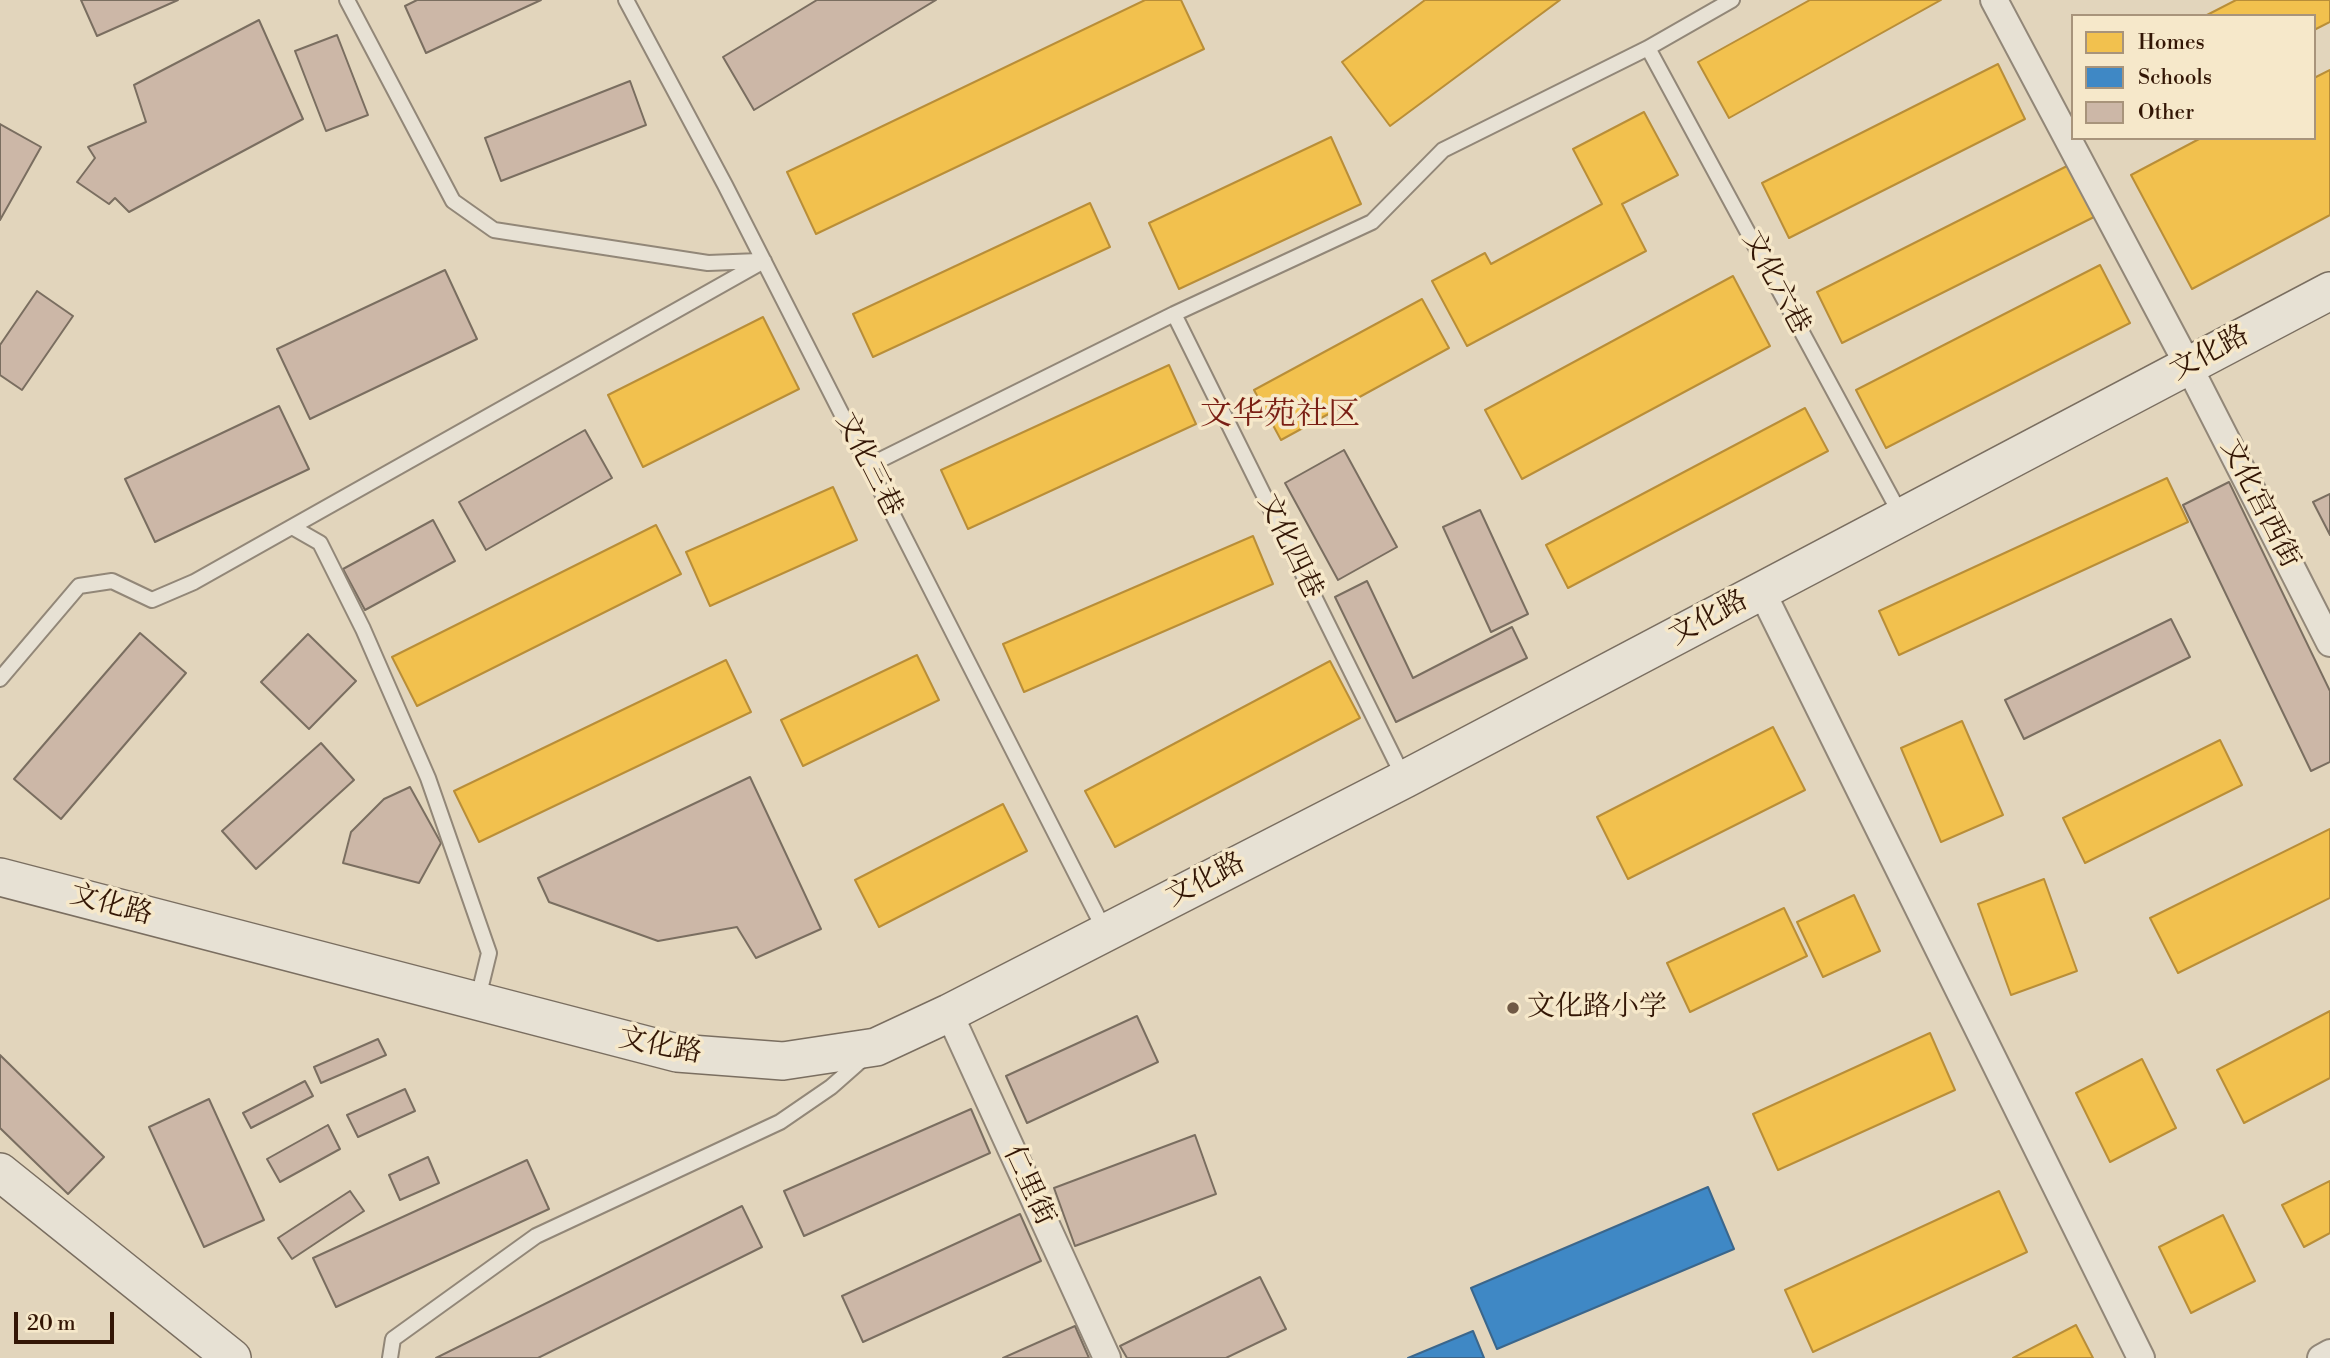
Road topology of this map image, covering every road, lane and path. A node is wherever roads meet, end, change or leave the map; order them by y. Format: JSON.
{"nodes":[{"id":1,"x":348,"y":0,"type":"edge"},
{"id":2,"x":626,"y":0,"type":"edge"},
{"id":3,"x":1732,"y":0,"type":"edge"},
{"id":4,"x":1994,"y":0,"type":"edge"},
{"id":5,"x":1714,"y":5,"type":"edge"},
{"id":6,"x":1648,"y":48,"type":"junction"},
{"id":7,"x":764,"y":261,"type":"junction"},
{"id":8,"x":2330,"y":291,"type":"edge"},
{"id":9,"x":1174,"y":314,"type":"junction"},
{"id":10,"x":2188,"y":365,"type":"junction"},
{"id":11,"x":868,"y":466,"type":"junction"},
{"id":12,"x":1902,"y":519,"type":"junction"},
{"id":13,"x":292,"y":527,"type":"junction"},
{"id":14,"x":1762,"y":592,"type":"junction"},
{"id":15,"x":2330,"y":643,"type":"edge"},
{"id":16,"x":0,"y":680,"type":"edge"},
{"id":17,"x":1405,"y":779,"type":"junction"},
{"id":18,"x":0,"y":877,"type":"edge"},
{"id":19,"x":1106,"y":932,"type":"junction"},
{"id":20,"x":477,"y":1003,"type":"junction"},
{"id":21,"x":948,"y":1013,"type":"junction"},
{"id":22,"x":876,"y":1047,"type":"junction"},
{"id":23,"x":0,"y":1172,"type":"edge"},
{"id":24,"x":2330,"y":1353,"type":"edge"},
{"id":25,"x":232,"y":1358,"type":"edge"},
{"id":26,"x":390,"y":1358,"type":"edge"},
{"id":27,"x":1107,"y":1358,"type":"edge"},
{"id":28,"x":2141,"y":1358,"type":"edge"},
{"id":29,"x":2321,"y":1358,"type":"edge"}],
"edges":[{"from":1,"to":7,"type":"lane"},
{"from":2,"to":7,"type":"lane","name":"文化三巷"},
{"from":3,"to":5,"type":"lane"},
{"from":4,"to":10,"type":"street","name":"文化宫西街"},
{"from":5,"to":6,"type":"lane"},
{"from":6,"to":9,"type":"lane"},
{"from":6,"to":12,"type":"lane","name":"文化六巷"},
{"from":7,"to":11,"type":"lane","name":"文化三巷"},
{"from":7,"to":13,"type":"lane"},
{"from":8,"to":10,"type":"main road","name":"文化路"},
{"from":9,"to":11,"type":"lane"},
{"from":9,"to":17,"type":"lane","name":"文化四巷"},
{"from":10,"to":12,"type":"main road","name":"文化路"},
{"from":10,"to":15,"type":"street","name":"文化宫西街"},
{"from":11,"to":19,"type":"lane","name":"文化三巷"},
{"from":12,"to":14,"type":"main road","name":"文化路"},
{"from":13,"to":16,"type":"lane"},
{"from":13,"to":20,"type":"lane"},
{"from":14,"to":17,"type":"main road","name":"文化路"},
{"from":14,"to":28,"type":"street"},
{"from":17,"to":19,"type":"main road","name":"文化路"},
{"from":18,"to":20,"type":"main road","name":"文化路"},
{"from":19,"to":21,"type":"main road","name":"文化路"},
{"from":20,"to":22,"type":"main road","name":"文化路"},
{"from":21,"to":22,"type":"main road","name":"文化路"},
{"from":21,"to":27,"type":"street","name":"仁里街"},
{"from":22,"to":26,"type":"lane"},
{"from":23,"to":25,"type":"main road"},
{"from":24,"to":29,"type":"street"}]}
